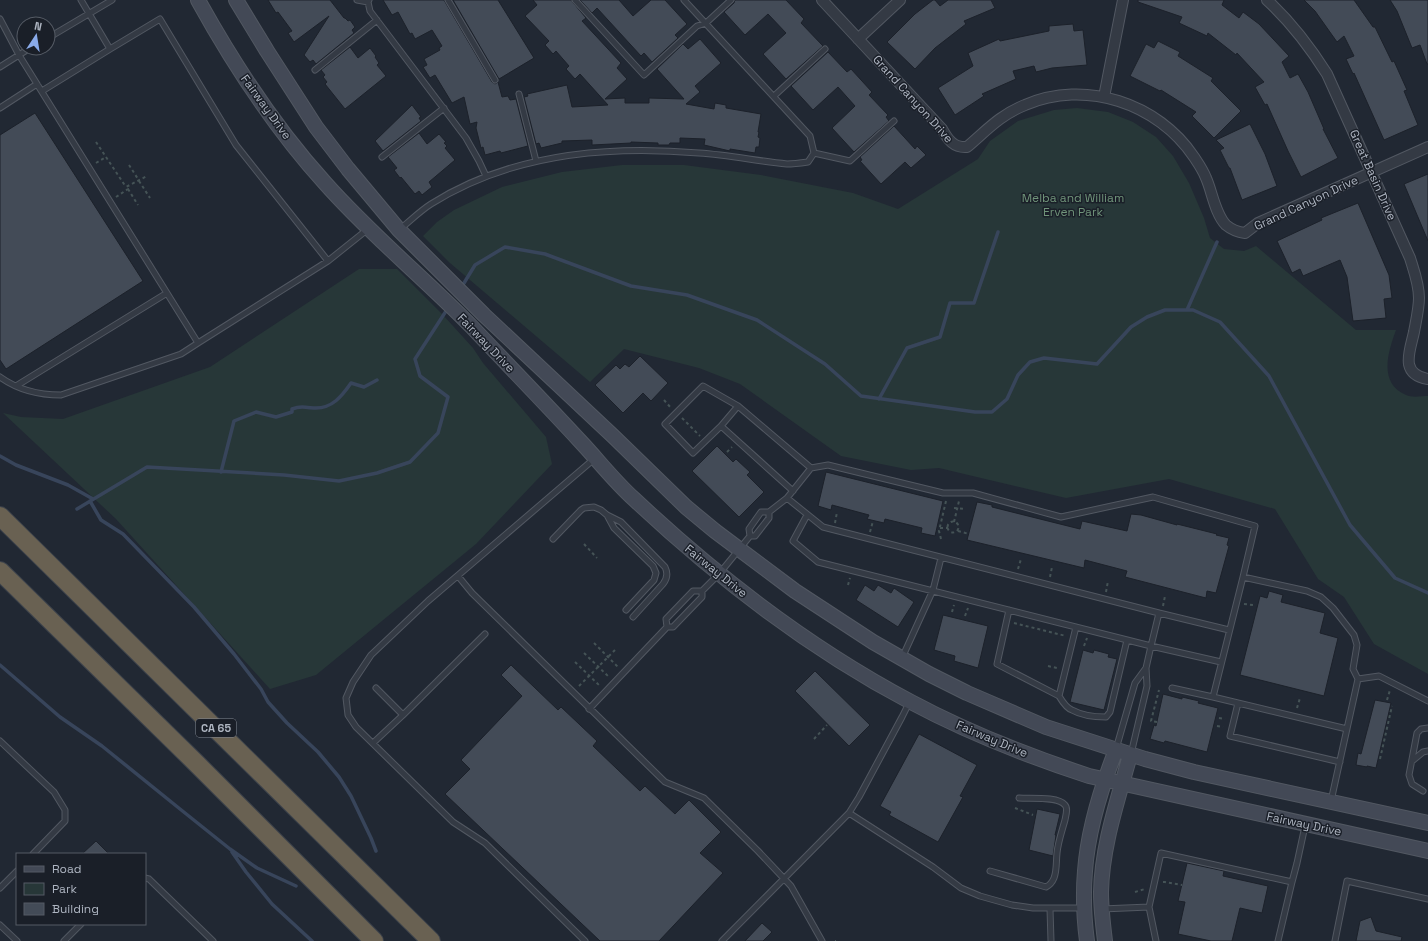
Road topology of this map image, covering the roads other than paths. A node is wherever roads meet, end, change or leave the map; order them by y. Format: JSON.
{"nodes":[{"id":1,"x":81,"y":0,"type":"edge"},
{"id":2,"x":112,"y":0,"type":"edge"},
{"id":3,"x":198,"y":0,"type":"edge"},
{"id":4,"x":236,"y":0,"type":"edge"},
{"id":5,"x":357,"y":0,"type":"edge"},
{"id":6,"x":448,"y":0,"type":"edge"},
{"id":7,"x":575,"y":0,"type":"edge"},
{"id":8,"x":684,"y":0,"type":"edge"},
{"id":9,"x":731,"y":0,"type":"edge"},
{"id":10,"x":822,"y":0,"type":"edge"},
{"id":11,"x":900,"y":0,"type":"edge"},
{"id":12,"x":1123,"y":0,"type":"edge"},
{"id":13,"x":1268,"y":0,"type":"edge"},
{"id":14,"x":369,"y":1,"type":"edge"},
{"id":15,"x":89,"y":13,"type":"junction"},
{"id":16,"x":0,"y":19,"type":"edge"},
{"id":17,"x":377,"y":20,"type":"junction"},
{"id":18,"x":706,"y":23,"type":"junction"},
{"id":19,"x":56,"y":33,"type":"edge"},
{"id":20,"x":858,"y":39,"type":"junction"},
{"id":21,"x":16,"y":49,"type":"edge"},
{"id":22,"x":110,"y":49,"type":"junction"},
{"id":23,"x":825,"y":49,"type":"dead end"},
{"id":24,"x":17,"y":56,"type":"edge"},
{"id":25,"x":20,"y":56,"type":"edge"},
{"id":26,"x":0,"y":67,"type":"edge"},
{"id":27,"x":315,"y":70,"type":"dead end"},
{"id":28,"x":495,"y":80,"type":"dead end"},
{"id":29,"x":38,"y":84,"type":"junction"},
{"id":30,"x":42,"y":92,"type":"junction"},
{"id":31,"x":519,"y":94,"type":"dead end"},
{"id":32,"x":774,"y":96,"type":"junction"},
{"id":33,"x":1104,"y":97,"type":"junction"},
{"id":34,"x":0,"y":108,"type":"edge"},
{"id":35,"x":444,"y":108,"type":"junction"},
{"id":36,"x":894,"y":121,"type":"dead end"},
{"id":37,"x":1428,"y":147,"type":"edge"},
{"id":38,"x":814,"y":154,"type":"junction"},
{"id":39,"x":382,"y":157,"type":"dead end"},
{"id":40,"x":536,"y":161,"type":"junction"},
{"id":41,"x":1371,"y":173,"type":"junction"},
{"id":42,"x":486,"y":176,"type":"junction"},
{"id":43,"x":368,"y":228,"type":"junction"},
{"id":44,"x":399,"y":230,"type":"junction"},
{"id":45,"x":328,"y":261,"type":"junction"},
{"id":46,"x":167,"y":293,"type":"junction"},
{"id":47,"x":198,"y":343,"type":"junction"},
{"id":48,"x":0,"y":377,"type":"edge"},
{"id":49,"x":1428,"y":379,"type":"edge"},
{"id":50,"x":16,"y":386,"type":"junction"},
{"id":51,"x":738,"y":406,"type":"junction"},
{"id":52,"x":721,"y":426,"type":"junction"},
{"id":53,"x":595,"y":458,"type":"junction"},
{"id":54,"x":811,"y":468,"type":"junction"},
{"id":55,"x":792,"y":491,"type":"junction"},
{"id":56,"x":787,"y":498,"type":"junction"},
{"id":57,"x":769,"y":512,"type":"junction"},
{"id":58,"x":607,"y":515,"type":"junction"},
{"id":59,"x":807,"y":515,"type":"junction"},
{"id":60,"x":0,"y":516,"type":"edge"},
{"id":61,"x":750,"y":536,"type":"junction"},
{"id":62,"x":553,"y":539,"type":"dead end"},
{"id":63,"x":739,"y":550,"type":"junction"},
{"id":64,"x":941,"y":558,"type":"junction"},
{"id":65,"x":0,"y":571,"type":"edge"},
{"id":66,"x":719,"y":574,"type":"junction"},
{"id":67,"x":458,"y":576,"type":"junction"},
{"id":68,"x":1243,"y":577,"type":"junction"},
{"id":69,"x":933,"y":590,"type":"junction"},
{"id":70,"x":702,"y":591,"type":"junction"},
{"id":71,"x":626,"y":610,"type":"dead end"},
{"id":72,"x":1009,"y":610,"type":"junction"},
{"id":73,"x":1159,"y":613,"type":"junction"},
{"id":74,"x":633,"y":617,"type":"dead end"},
{"id":75,"x":667,"y":627,"type":"junction"},
{"id":76,"x":1076,"y":627,"type":"junction"},
{"id":77,"x":1229,"y":630,"type":"junction"},
{"id":78,"x":485,"y":634,"type":"dead end"},
{"id":79,"x":1127,"y":640,"type":"junction"},
{"id":80,"x":1151,"y":646,"type":"junction"},
{"id":81,"x":901,"y":658,"type":"junction"},
{"id":82,"x":1221,"y":662,"type":"junction"},
{"id":83,"x":1146,"y":668,"type":"junction"},
{"id":84,"x":1358,"y":680,"type":"junction"},
{"id":85,"x":376,"y":688,"type":"dead end"},
{"id":86,"x":1172,"y":688,"type":"dead end"},
{"id":87,"x":1059,"y":696,"type":"junction"},
{"id":88,"x":1213,"y":697,"type":"junction"},
{"id":89,"x":1428,"y":701,"type":"edge"},
{"id":90,"x":909,"y":702,"type":"junction"},
{"id":91,"x":1238,"y":703,"type":"junction"},
{"id":92,"x":589,"y":709,"type":"junction"},
{"id":93,"x":403,"y":715,"type":"junction"},
{"id":94,"x":1428,"y":728,"type":"edge"},
{"id":95,"x":1347,"y":729,"type":"junction"},
{"id":96,"x":0,"y":741,"type":"edge"},
{"id":97,"x":373,"y":743,"type":"junction"},
{"id":98,"x":1116,"y":750,"type":"junction"},
{"id":99,"x":1428,"y":751,"type":"edge"},
{"id":100,"x":1130,"y":755,"type":"junction"},
{"id":101,"x":1412,"y":761,"type":"junction"},
{"id":102,"x":1340,"y":762,"type":"junction"},
{"id":103,"x":1104,"y":780,"type":"junction"},
{"id":104,"x":1123,"y":784,"type":"junction"},
{"id":105,"x":1423,"y":791,"type":"dead end"},
{"id":106,"x":1019,"y":798,"type":"dead end"},
{"id":107,"x":1331,"y":802,"type":"junction"},
{"id":108,"x":849,"y":813,"type":"junction"},
{"id":109,"x":1428,"y":823,"type":"edge"},
{"id":110,"x":1305,"y":824,"type":"junction"},
{"id":111,"x":1428,"y":851,"type":"edge"},
{"id":112,"x":34,"y":853,"type":"edge"},
{"id":113,"x":990,"y":871,"type":"dead end"},
{"id":114,"x":16,"y":872,"type":"edge"},
{"id":115,"x":146,"y":878,"type":"edge"},
{"id":116,"x":784,"y":878,"type":"junction"},
{"id":117,"x":1292,"y":882,"type":"junction"},
{"id":118,"x":0,"y":888,"type":"edge"},
{"id":119,"x":1428,"y":899,"type":"edge"},
{"id":120,"x":1149,"y":907,"type":"junction"},
{"id":121,"x":1085,"y":908,"type":"junction"},
{"id":122,"x":1050,"y":909,"type":"junction"},
{"id":123,"x":1101,"y":909,"type":"junction"},
{"id":124,"x":0,"y":925,"type":"edge"},
{"id":125,"x":80,"y":925,"type":"edge"},
{"id":126,"x":17,"y":941,"type":"edge"},
{"id":127,"x":64,"y":941,"type":"edge"},
{"id":128,"x":213,"y":941,"type":"edge"},
{"id":129,"x":374,"y":941,"type":"edge"},
{"id":130,"x":432,"y":941,"type":"edge"},
{"id":131,"x":585,"y":941,"type":"edge"},
{"id":132,"x":722,"y":941,"type":"edge"},
{"id":133,"x":822,"y":941,"type":"edge"},
{"id":134,"x":1052,"y":941,"type":"edge"},
{"id":135,"x":1087,"y":941,"type":"edge"},
{"id":136,"x":1105,"y":941,"type":"edge"},
{"id":137,"x":1156,"y":941,"type":"edge"},
{"id":138,"x":1278,"y":941,"type":"edge"},
{"id":139,"x":1335,"y":941,"type":"edge"}],
"edges":[{"from":1,"to":15,"type":"lane"},
{"from":2,"to":15,"type":"lane"},
{"from":3,"to":43,"type":"main road","name":"Fairway Drive"},
{"from":4,"to":44,"type":"main road","name":"Fairway Drive"},
{"from":5,"to":14,"type":"lane"},
{"from":6,"to":28,"type":"lane"},
{"from":7,"to":18,"type":"lane"},
{"from":8,"to":18,"type":"lane"},
{"from":9,"to":18,"type":"lane"},
{"from":10,"to":20,"type":"street","name":"Grand Canyon Drive"},
{"from":11,"to":20,"type":"street"},
{"from":12,"to":33,"type":"street"},
{"from":13,"to":41,"type":"street","name":"Great Basin Drive"},
{"from":14,"to":17,"type":"lane"},
{"from":15,"to":19,"type":"lane"},
{"from":15,"to":22,"type":"lane"},
{"from":16,"to":21,"type":"lane"},
{"from":17,"to":27,"type":"lane"},
{"from":17,"to":35,"type":"lane"},
{"from":18,"to":32,"type":"lane"},
{"from":20,"to":33,"type":"street","name":"Grand Canyon Drive"},
{"from":22,"to":30,"type":"lane"},
{"from":22,"to":45,"type":"lane"},
{"from":23,"to":32,"type":"lane"},
{"from":24,"to":26,"type":"lane"},
{"from":25,"to":29,"type":"lane"},
{"from":29,"to":30,"type":"lane"},
{"from":29,"to":34,"type":"lane"},
{"from":30,"to":46,"type":"lane"},
{"from":31,"to":40,"type":"lane"},
{"from":32,"to":38,"type":"lane"},
{"from":33,"to":41,"type":"street","name":"Grand Canyon Drive"},
{"from":35,"to":39,"type":"lane"},
{"from":35,"to":42,"type":"lane"},
{"from":36,"to":38,"type":"lane"},
{"from":37,"to":41,"type":"street","name":"Grand Canyon Drive"},
{"from":38,"to":40,"type":"lane"},
{"from":40,"to":42,"type":"lane"},
{"from":41,"to":49,"type":"street","name":"Great Basin Drive"},
{"from":42,"to":44,"type":"lane"},
{"from":43,"to":45,"type":"lane"},
{"from":43,"to":53,"type":"main road","name":"Fairway Drive"},
{"from":44,"to":63,"type":"main road","name":"Fairway Drive"},
{"from":45,"to":47,"type":"lane"},
{"from":46,"to":47,"type":"lane"},
{"from":46,"to":50,"type":"lane"},
{"from":47,"to":50,"type":"lane"},
{"from":48,"to":50,"type":"lane"},
{"from":51,"to":52,"type":"lane"},
{"from":51,"to":52,"type":"lane"},
{"from":51,"to":54,"type":"lane"},
{"from":52,"to":55,"type":"lane"},
{"from":53,"to":66,"type":"main road","name":"Fairway Drive"},
{"from":53,"to":67,"type":"lane"},
{"from":54,"to":55,"type":"lane"},
{"from":54,"to":68,"type":"lane"},
{"from":55,"to":56,"type":"lane"},
{"from":56,"to":57,"type":"lane"},
{"from":56,"to":59,"type":"lane"},
{"from":57,"to":61,"type":"lane"},
{"from":57,"to":61,"type":"lane"},
{"from":58,"to":62,"type":"lane"},
{"from":58,"to":71,"type":"lane"},
{"from":58,"to":74,"type":"lane"},
{"from":59,"to":64,"type":"lane"},
{"from":59,"to":69,"type":"lane"},
{"from":60,"to":130,"type":"highway","number":"CA 65"},
{"from":61,"to":63,"type":"lane"},
{"from":63,"to":66,"type":"lane"},
{"from":63,"to":81,"type":"main road","name":"Fairway Drive"},
{"from":64,"to":69,"type":"lane"},
{"from":64,"to":73,"type":"lane"},
{"from":65,"to":129,"type":"highway"},
{"from":66,"to":70,"type":"lane"},
{"from":66,"to":90,"type":"main road","name":"Fairway Drive"},
{"from":67,"to":92,"type":"lane"},
{"from":67,"to":97,"type":"lane"},
{"from":68,"to":77,"type":"lane"},
{"from":68,"to":84,"type":"lane"},
{"from":69,"to":72,"type":"lane"},
{"from":69,"to":81,"type":"lane"},
{"from":70,"to":75,"type":"lane"},
{"from":70,"to":75,"type":"lane"},
{"from":72,"to":76,"type":"lane"},
{"from":72,"to":87,"type":"lane"},
{"from":73,"to":77,"type":"lane"},
{"from":73,"to":80,"type":"lane"},
{"from":75,"to":92,"type":"lane"},
{"from":76,"to":79,"type":"lane"},
{"from":76,"to":87,"type":"lane"},
{"from":77,"to":82,"type":"lane"},
{"from":78,"to":93,"type":"lane"},
{"from":79,"to":80,"type":"lane"},
{"from":79,"to":87,"type":"lane"},
{"from":80,"to":82,"type":"lane"},
{"from":80,"to":83,"type":"lane"},
{"from":81,"to":98,"type":"main road","name":"Fairway Drive"},
{"from":82,"to":88,"type":"lane"},
{"from":83,"to":98,"type":"lane"},
{"from":83,"to":100,"type":"lane"},
{"from":84,"to":89,"type":"lane"},
{"from":84,"to":95,"type":"lane"},
{"from":85,"to":93,"type":"lane"},
{"from":86,"to":88,"type":"lane"},
{"from":88,"to":91,"type":"lane"},
{"from":90,"to":103,"type":"main road","name":"Fairway Drive"},
{"from":90,"to":108,"type":"lane"},
{"from":91,"to":95,"type":"lane"},
{"from":91,"to":102,"type":"lane"},
{"from":92,"to":116,"type":"lane"},
{"from":93,"to":97,"type":"lane"},
{"from":94,"to":101,"type":"lane"},
{"from":95,"to":102,"type":"lane"},
{"from":96,"to":112,"type":"lane"},
{"from":97,"to":131,"type":"lane"},
{"from":98,"to":100,"type":"main road","name":"Fairway Drive"},
{"from":98,"to":103,"type":"main road"},
{"from":99,"to":101,"type":"lane"},
{"from":100,"to":104,"type":"main road"},
{"from":100,"to":107,"type":"main road","name":"Fairway Drive"},
{"from":101,"to":105,"type":"lane"},
{"from":102,"to":107,"type":"lane"},
{"from":103,"to":104,"type":"main road","name":"Fairway Drive"},
{"from":103,"to":121,"type":"main road"},
{"from":104,"to":110,"type":"main road","name":"Fairway Drive"},
{"from":104,"to":123,"type":"main road"},
{"from":106,"to":113,"type":"lane"},
{"from":107,"to":109,"type":"main road","name":"Fairway Drive"},
{"from":108,"to":116,"type":"lane"},
{"from":108,"to":122,"type":"lane"},
{"from":110,"to":111,"type":"main road","name":"Fairway Drive"},
{"from":110,"to":117,"type":"lane"},
{"from":114,"to":118,"type":"lane"},
{"from":115,"to":128,"type":"lane"},
{"from":116,"to":132,"type":"lane"},
{"from":116,"to":133,"type":"lane"},
{"from":117,"to":120,"type":"lane"},
{"from":117,"to":138,"type":"lane"},
{"from":119,"to":139,"type":"lane"},
{"from":120,"to":123,"type":"lane"},
{"from":120,"to":137,"type":"lane"},
{"from":121,"to":122,"type":"lane"},
{"from":121,"to":135,"type":"main road"},
{"from":122,"to":134,"type":"lane"},
{"from":123,"to":136,"type":"main road"},
{"from":124,"to":126,"type":"lane"},
{"from":125,"to":127,"type":"lane"}]}
